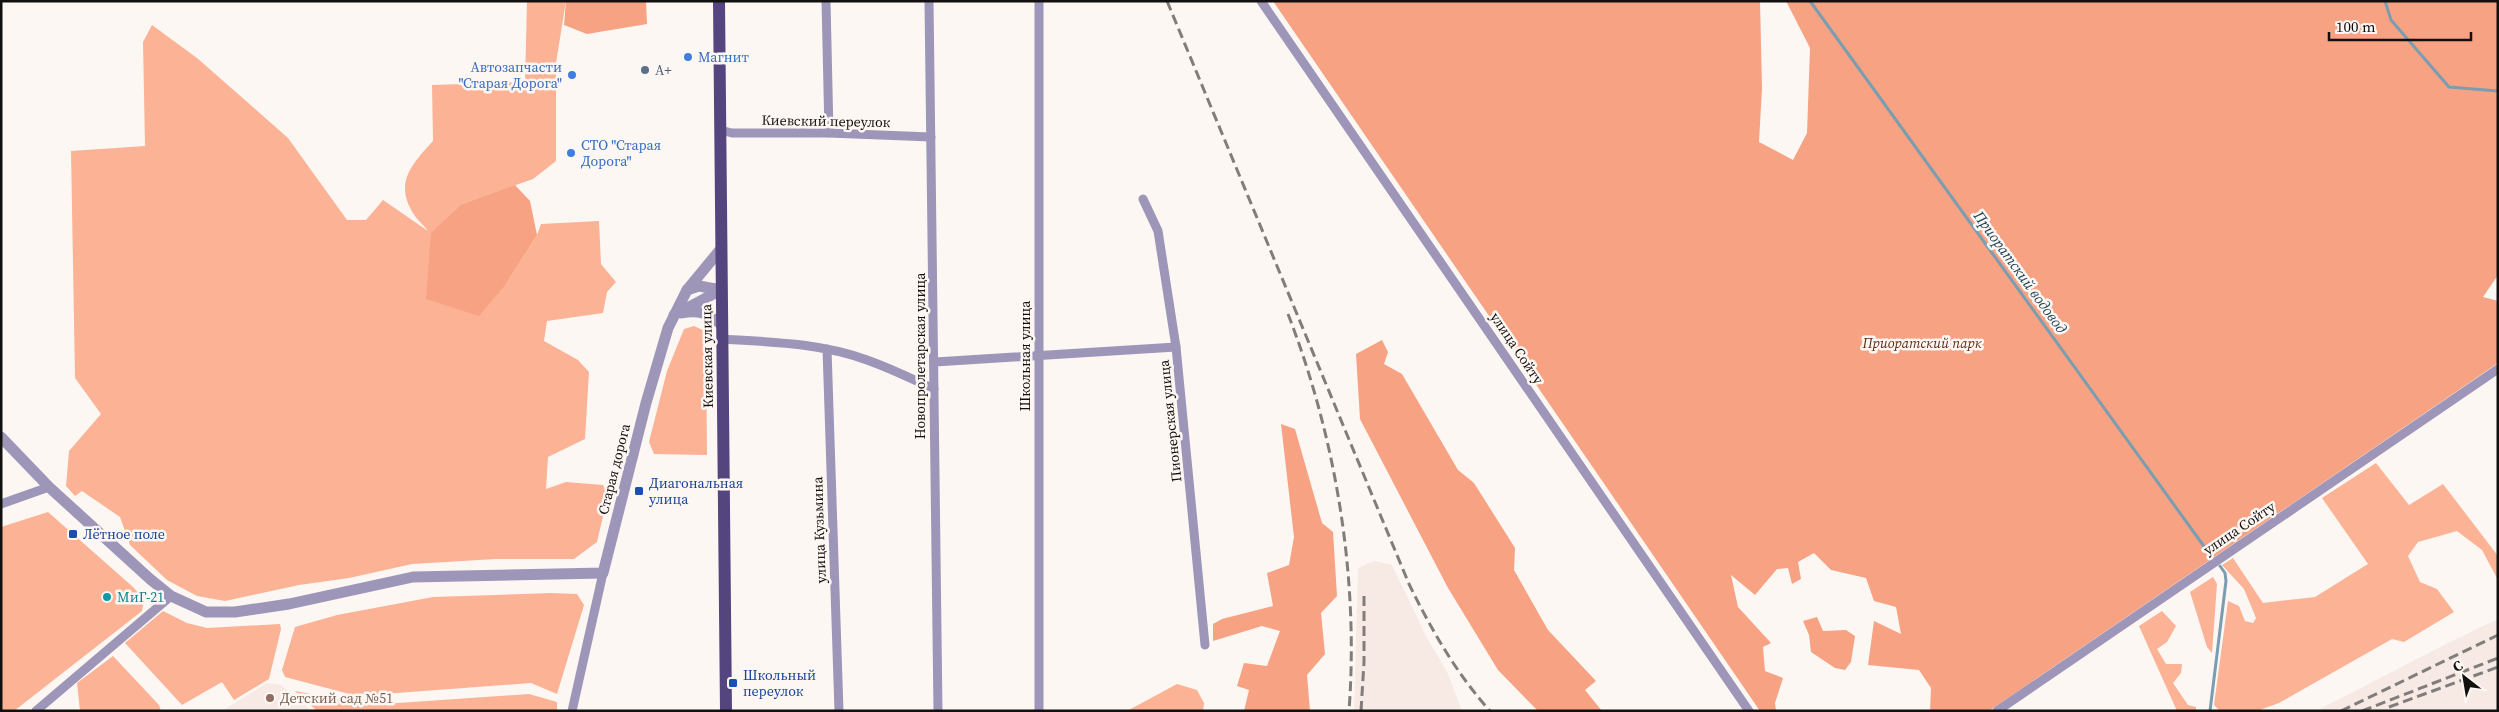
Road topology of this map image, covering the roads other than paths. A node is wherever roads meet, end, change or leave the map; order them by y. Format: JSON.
{"nodes":[{"id":1,"x":719,"y":1,"type":"edge"},
{"id":2,"x":826,"y":1,"type":"edge"},
{"id":3,"x":929,"y":1,"type":"edge"},
{"id":4,"x":1039,"y":1,"type":"edge"},
{"id":5,"x":1261,"y":1,"type":"edge"},
{"id":6,"x":720,"y":130,"type":"junction"},
{"id":7,"x":829,"y":133,"type":"junction"},
{"id":8,"x":931,"y":137,"type":"junction"},
{"id":9,"x":1143,"y":199,"type":"dead end"},
{"id":10,"x":720,"y":250,"type":"junction"},
{"id":11,"x":687,"y":290,"type":"junction"},
{"id":12,"x":721,"y":290,"type":"junction"},
{"id":13,"x":673,"y":316,"type":"junction"},
{"id":14,"x":722,"y":326,"type":"junction"},
{"id":15,"x":722,"y":339,"type":"junction"},
{"id":16,"x":1176,"y":347,"type":"junction"},
{"id":17,"x":827,"y":349,"type":"junction"},
{"id":18,"x":1038,"y":357,"type":"junction"},
{"id":19,"x":935,"y":362,"type":"junction"},
{"id":20,"x":2498,"y":369,"type":"edge"},
{"id":21,"x":934,"y":389,"type":"junction"},
{"id":22,"x":1,"y":437,"type":"edge"},
{"id":23,"x":49,"y":487,"type":"junction"},
{"id":24,"x":1,"y":504,"type":"edge"},
{"id":25,"x":603,"y":573,"type":"junction"},
{"id":26,"x":171,"y":596,"type":"junction"},
{"id":27,"x":1205,"y":645,"type":"dead end"},
{"id":28,"x":36,"y":711,"type":"edge"},
{"id":29,"x":572,"y":711,"type":"edge"},
{"id":30,"x":726,"y":711,"type":"edge"},
{"id":31,"x":839,"y":711,"type":"edge"},
{"id":32,"x":938,"y":711,"type":"edge"},
{"id":33,"x":1040,"y":711,"type":"edge"},
{"id":34,"x":1748,"y":711,"type":"edge"},
{"id":35,"x":1997,"y":711,"type":"edge"}],
"edges":[{"from":1,"to":6,"type":"main road","name":"Киевская улица"},
{"from":2,"to":7,"type":"street"},
{"from":3,"to":8,"type":"street","name":"Новопролетарская улица"},
{"from":4,"to":18,"type":"street","name":"Школьная улица"},
{"from":5,"to":34,"type":"street","name":"улица Сойту"},
{"from":6,"to":7,"type":"street","name":"Киевский переулок"},
{"from":6,"to":10,"type":"main road","name":"Киевская улица"},
{"from":7,"to":8,"type":"street","name":"Киевский переулок"},
{"from":8,"to":19,"type":"street","name":"Новопролетарская улица"},
{"from":9,"to":16,"type":"street","name":"Пионерская улица"},
{"from":10,"to":11,"type":"street","name":"Старая дорога"},
{"from":10,"to":12,"type":"main road","name":"Киевская улица"},
{"from":11,"to":12,"type":"street"},
{"from":11,"to":13,"type":"street","name":"Старая дорога"},
{"from":12,"to":13,"type":"street"},
{"from":12,"to":14,"type":"main road","name":"Киевская улица"},
{"from":13,"to":14,"type":"street"},
{"from":13,"to":25,"type":"street","name":"Старая дорога"},
{"from":14,"to":15,"type":"main road","name":"Киевская улица"},
{"from":15,"to":17,"type":"street"},
{"from":15,"to":30,"type":"main road","name":"Киевская улица"},
{"from":16,"to":18,"type":"street"},
{"from":16,"to":27,"type":"street","name":"Пионерская улица"},
{"from":17,"to":21,"type":"street"},
{"from":17,"to":31,"type":"street","name":"улица Кузьмина"},
{"from":18,"to":19,"type":"street"},
{"from":18,"to":33,"type":"street","name":"Школьная улица"},
{"from":19,"to":21,"type":"street","name":"Новопролетарская улица"},
{"from":20,"to":35,"type":"street","name":"улица Сойту"},
{"from":21,"to":32,"type":"street","name":"Новопролетарская улица"},
{"from":22,"to":23,"type":"street"},
{"from":23,"to":24,"type":"street"},
{"from":23,"to":26,"type":"street"},
{"from":25,"to":26,"type":"street"},
{"from":25,"to":29,"type":"street","name":"Старая дорога"},
{"from":26,"to":28,"type":"street"}]}
